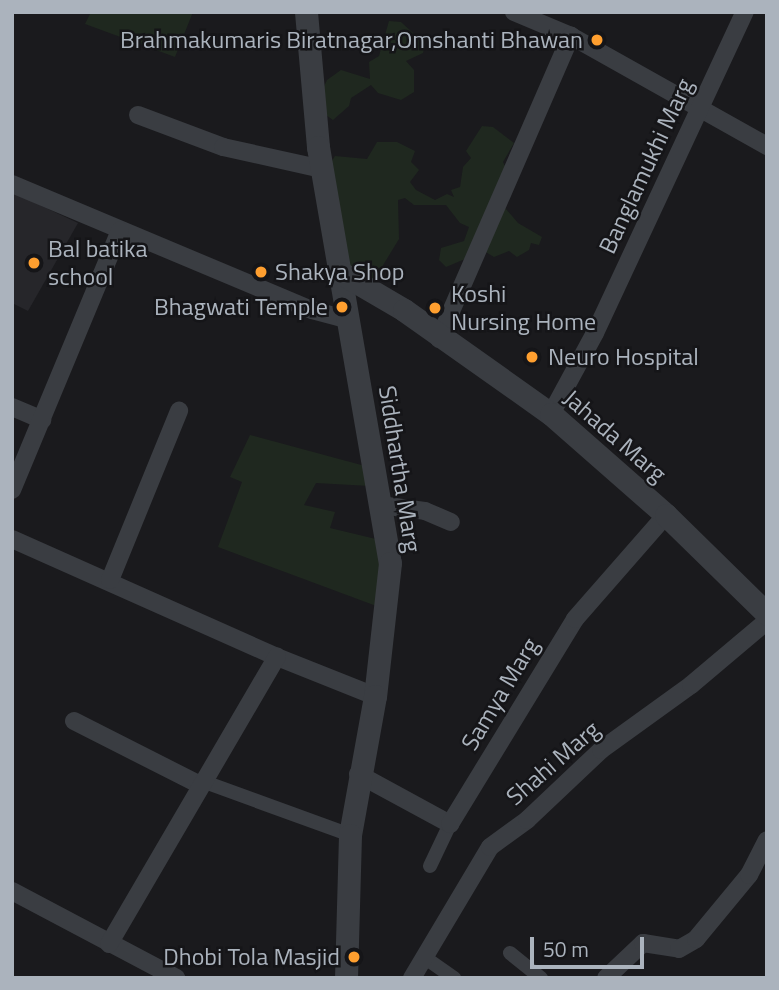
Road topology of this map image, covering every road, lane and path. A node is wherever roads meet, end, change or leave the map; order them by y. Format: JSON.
{"nodes":[{"id":1,"x":306,"y":12,"type":"edge"},
{"id":2,"x":514,"y":12,"type":"edge"},
{"id":3,"x":745,"y":12,"type":"edge"},
{"id":4,"x":571,"y":36,"type":"junction"},
{"id":5,"x":700,"y":105,"type":"junction"},
{"id":6,"x":138,"y":115,"type":"dead end"},
{"id":7,"x":767,"y":146,"type":"edge"},
{"id":8,"x":322,"y":169,"type":"junction"},
{"id":9,"x":12,"y":184,"type":"edge"},
{"id":10,"x":120,"y":231,"type":"junction"},
{"id":11,"x":341,"y":273,"type":"junction"},
{"id":12,"x":350,"y":320,"type":"junction"},
{"id":13,"x":439,"y":339,"type":"junction"},
{"id":14,"x":12,"y":407,"type":"edge"},
{"id":15,"x":179,"y":411,"type":"dead end"},
{"id":16,"x":551,"y":414,"type":"junction"},
{"id":17,"x":41,"y":420,"type":"junction"},
{"id":18,"x":12,"y":490,"type":"edge"},
{"id":19,"x":380,"y":505,"type":"junction"},
{"id":20,"x":666,"y":515,"type":"junction"},
{"id":21,"x":452,"y":522,"type":"dead end"},
{"id":22,"x":12,"y":539,"type":"edge"},
{"id":23,"x":110,"y":580,"type":"junction"},
{"id":24,"x":767,"y":614,"type":"edge"},
{"id":25,"x":767,"y":621,"type":"edge"},
{"id":26,"x":276,"y":657,"type":"junction"},
{"id":27,"x":375,"y":696,"type":"junction"},
{"id":28,"x":74,"y":721,"type":"dead end"},
{"id":29,"x":358,"y":774,"type":"junction"},
{"id":30,"x":201,"y":783,"type":"junction"},
{"id":31,"x":450,"y":824,"type":"junction"},
{"id":32,"x":350,"y":835,"type":"junction"},
{"id":33,"x":767,"y":840,"type":"edge"},
{"id":34,"x":430,"y":866,"type":"dead end"},
{"id":35,"x":12,"y":891,"type":"edge"},
{"id":36,"x":109,"y":944,"type":"junction"},
{"id":37,"x":510,"y":953,"type":"dead end"},
{"id":38,"x":424,"y":957,"type":"junction"},
{"id":39,"x":176,"y":978,"type":"edge"},
{"id":40,"x":346,"y":978,"type":"edge"},
{"id":41,"x":412,"y":978,"type":"edge"},
{"id":42,"x":454,"y":978,"type":"edge"},
{"id":43,"x":541,"y":978,"type":"edge"},
{"id":44,"x":606,"y":978,"type":"edge"}],
"edges":[{"from":1,"to":8,"type":"street","name":"Siddhartha Marg"},
{"from":2,"to":4,"type":"street"},
{"from":3,"to":5,"type":"street","name":"Banglamukhi Marg"},
{"from":4,"to":5,"type":"street"},
{"from":4,"to":13,"type":"street"},
{"from":5,"to":7,"type":"street"},
{"from":5,"to":16,"type":"street","name":"Banglamukhi Marg"},
{"from":6,"to":8,"type":"street"},
{"from":8,"to":11,"type":"street","name":"Siddhartha Marg"},
{"from":9,"to":10,"type":"street"},
{"from":10,"to":12,"type":"street"},
{"from":10,"to":17,"type":"street"},
{"from":11,"to":12,"type":"street","name":"Siddhartha Marg"},
{"from":11,"to":13,"type":"street","name":"Jahada Marg"},
{"from":12,"to":19,"type":"street","name":"Siddhartha Marg"},
{"from":13,"to":16,"type":"street","name":"Jahada Marg"},
{"from":14,"to":17,"type":"street"},
{"from":15,"to":23,"type":"street"},
{"from":16,"to":20,"type":"street","name":"Jahada Marg"},
{"from":17,"to":18,"type":"street"},
{"from":19,"to":21,"type":"street"},
{"from":19,"to":27,"type":"street","name":"Siddhartha Marg"},
{"from":20,"to":24,"type":"street","name":"Jahada Marg"},
{"from":20,"to":31,"type":"street","name":"Samya Marg"},
{"from":22,"to":23,"type":"street"},
{"from":23,"to":26,"type":"street"},
{"from":25,"to":38,"type":"street","name":"Shahi Marg"},
{"from":26,"to":27,"type":"street"},
{"from":26,"to":30,"type":"street"},
{"from":27,"to":29,"type":"street","name":"Siddhartha Marg"},
{"from":28,"to":30,"type":"street"},
{"from":29,"to":31,"type":"street"},
{"from":29,"to":32,"type":"street","name":"Siddhartha Marg"},
{"from":30,"to":32,"type":"street"},
{"from":30,"to":36,"type":"street"},
{"from":31,"to":34,"type":"street"},
{"from":32,"to":40,"type":"street","name":"Siddhartha Marg"},
{"from":33,"to":44,"type":"street"},
{"from":35,"to":36,"type":"street"},
{"from":36,"to":39,"type":"street"},
{"from":37,"to":43,"type":"street"},
{"from":38,"to":41,"type":"street","name":"Shahi Marg"},
{"from":38,"to":42,"type":"street"}]}
